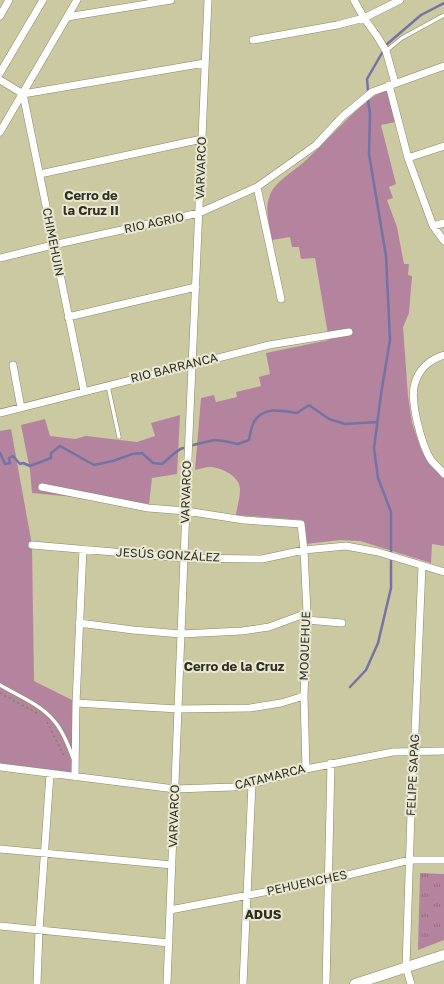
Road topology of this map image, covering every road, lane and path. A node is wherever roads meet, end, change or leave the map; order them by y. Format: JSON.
{"nodes":[{"id":1,"x":9,"y":0,"type":"edge"},
{"id":2,"x":43,"y":0,"type":"edge"},
{"id":3,"x":77,"y":0,"type":"edge"},
{"id":4,"x":171,"y":0,"type":"edge"},
{"id":5,"x":208,"y":0,"type":"edge"},
{"id":6,"x":354,"y":0,"type":"edge"},
{"id":7,"x":400,"y":0,"type":"edge"},
{"id":8,"x":136,"y":2,"type":"edge"},
{"id":9,"x":444,"y":15,"type":"edge"},
{"id":10,"x":0,"y":16,"type":"edge"},
{"id":11,"x":67,"y":17,"type":"junction"},
{"id":12,"x":364,"y":18,"type":"junction"},
{"id":13,"x":253,"y":40,"type":"dead end"},
{"id":14,"x":386,"y":51,"type":"junction"},
{"id":15,"x":205,"y":63,"type":"junction"},
{"id":16,"x":444,"y":66,"type":"edge"},
{"id":17,"x":0,"y":73,"type":"edge"},
{"id":18,"x":0,"y":80,"type":"edge"},
{"id":19,"x":392,"y":84,"type":"junction"},
{"id":20,"x":23,"y":94,"type":"junction"},
{"id":21,"x":0,"y":132,"type":"edge"},
{"id":22,"x":202,"y":139,"type":"junction"},
{"id":23,"x":444,"y":146,"type":"edge"},
{"id":24,"x":408,"y":158,"type":"junction"},
{"id":25,"x":40,"y":174,"type":"junction"},
{"id":26,"x":257,"y":187,"type":"junction"},
{"id":27,"x":199,"y":214,"type":"junction"},
{"id":28,"x":444,"y":223,"type":"edge"},
{"id":29,"x":433,"y":226,"type":"junction"},
{"id":30,"x":444,"y":241,"type":"edge"},
{"id":31,"x":53,"y":245,"type":"junction"},
{"id":32,"x":0,"y":258,"type":"edge"},
{"id":33,"x":196,"y":287,"type":"junction"},
{"id":34,"x":281,"y":299,"type":"dead end"},
{"id":35,"x":68,"y":317,"type":"junction"},
{"id":36,"x":349,"y":332,"type":"dead end"},
{"id":37,"x":444,"y":355,"type":"edge"},
{"id":38,"x":192,"y":363,"type":"junction"},
{"id":39,"x":13,"y":365,"type":"dead end"},
{"id":40,"x":108,"y":385,"type":"junction"},
{"id":41,"x":84,"y":391,"type":"junction"},
{"id":42,"x":21,"y":408,"type":"junction"},
{"id":43,"x":0,"y":412,"type":"edge"},
{"id":44,"x":119,"y":438,"type":"dead end"},
{"id":45,"x":444,"y":474,"type":"edge"},
{"id":46,"x":42,"y":487,"type":"dead end"},
{"id":47,"x":186,"y":511,"type":"junction"},
{"id":48,"x":32,"y":545,"type":"dead end"},
{"id":49,"x":83,"y":549,"type":"junction"},
{"id":50,"x":304,"y":550,"type":"junction"},
{"id":51,"x":184,"y":558,"type":"junction"},
{"id":52,"x":422,"y":566,"type":"junction"},
{"id":53,"x":444,"y":572,"type":"edge"},
{"id":54,"x":307,"y":617,"type":"junction"},
{"id":55,"x":79,"y":623,"type":"junction"},
{"id":56,"x":342,"y":623,"type":"dead end"},
{"id":57,"x":181,"y":634,"type":"junction"},
{"id":58,"x":0,"y":685,"type":"edge"},
{"id":59,"x":0,"y":693,"type":"edge"},
{"id":60,"x":304,"y":696,"type":"junction"},
{"id":61,"x":76,"y":703,"type":"junction"},
{"id":62,"x":178,"y":709,"type":"junction"},
{"id":63,"x":41,"y":716,"type":"dead end"},
{"id":64,"x":45,"y":719,"type":"dead end"},
{"id":65,"x":413,"y":751,"type":"junction"},
{"id":66,"x":444,"y":751,"type":"edge"},
{"id":67,"x":66,"y":758,"type":"dead end"},
{"id":68,"x":75,"y":762,"type":"junction"},
{"id":69,"x":331,"y":763,"type":"junction"},
{"id":70,"x":0,"y":767,"type":"edge"},
{"id":71,"x":306,"y":769,"type":"junction"},
{"id":72,"x":50,"y":774,"type":"junction"},
{"id":73,"x":75,"y":777,"type":"junction"},
{"id":74,"x":252,"y":784,"type":"junction"},
{"id":75,"x":175,"y":789,"type":"junction"},
{"id":76,"x":0,"y":849,"type":"edge"},
{"id":77,"x":45,"y":854,"type":"junction"},
{"id":78,"x":410,"y":860,"type":"junction"},
{"id":79,"x":444,"y":860,"type":"edge"},
{"id":80,"x":172,"y":865,"type":"junction"},
{"id":81,"x":327,"y":880,"type":"junction"},
{"id":82,"x":246,"y":896,"type":"junction"},
{"id":83,"x":170,"y":910,"type":"junction"},
{"id":84,"x":0,"y":926,"type":"edge"},
{"id":85,"x":39,"y":930,"type":"junction"},
{"id":86,"x":169,"y":943,"type":"junction"},
{"id":87,"x":444,"y":955,"type":"edge"},
{"id":88,"x":406,"y":967,"type":"junction"},
{"id":89,"x":37,"y":984,"type":"edge"},
{"id":90,"x":167,"y":984,"type":"edge"},
{"id":91,"x":243,"y":984,"type":"edge"},
{"id":92,"x":326,"y":984,"type":"edge"},
{"id":93,"x":355,"y":984,"type":"edge"},
{"id":94,"x":411,"y":984,"type":"edge"}],
"edges":[{"from":1,"to":10,"type":"street"},
{"from":2,"to":17,"type":"street"},
{"from":3,"to":11,"type":"street"},
{"from":4,"to":8,"type":"street"},
{"from":5,"to":15,"type":"street","name":"VARVARCO"},
{"from":6,"to":12,"type":"street"},
{"from":7,"to":12,"type":"street"},
{"from":8,"to":11,"type":"street"},
{"from":9,"to":14,"type":"lane"},
{"from":11,"to":20,"type":"street"},
{"from":12,"to":13,"type":"street"},
{"from":12,"to":14,"type":"street"},
{"from":14,"to":19,"type":"street"},
{"from":15,"to":20,"type":"street"},
{"from":15,"to":22,"type":"street","name":"VARVARCO"},
{"from":16,"to":19,"type":"street","name":"RIO AGRIO"},
{"from":18,"to":20,"type":"street"},
{"from":19,"to":24,"type":"street"},
{"from":19,"to":26,"type":"street","name":"RIO AGRIO"},
{"from":20,"to":21,"type":"street"},
{"from":20,"to":25,"type":"street","name":"CHIMEHUIN"},
{"from":22,"to":25,"type":"street"},
{"from":22,"to":27,"type":"street","name":"VARVARCO"},
{"from":23,"to":24,"type":"street"},
{"from":24,"to":29,"type":"street"},
{"from":25,"to":31,"type":"street","name":"CHIMEHUIN"},
{"from":26,"to":27,"type":"street","name":"RIO AGRIO"},
{"from":26,"to":34,"type":"street"},
{"from":27,"to":31,"type":"street","name":"RIO AGRIO"},
{"from":27,"to":33,"type":"street","name":"VARVARCO"},
{"from":28,"to":29,"type":"street"},
{"from":29,"to":30,"type":"street"},
{"from":31,"to":32,"type":"street","name":"RIO AGRIO"},
{"from":31,"to":35,"type":"street","name":"CHIMEHUIN"},
{"from":33,"to":35,"type":"street"},
{"from":33,"to":38,"type":"street","name":"VARVARCO"},
{"from":35,"to":41,"type":"street","name":"CHIMEHUIN"},
{"from":36,"to":38,"type":"street","name":"RIO BARRANCA"},
{"from":37,"to":45,"type":"street"},
{"from":38,"to":40,"type":"street","name":"RIO BARRANCA"},
{"from":38,"to":47,"type":"street","name":"VARVARCO"},
{"from":39,"to":42,"type":"street"},
{"from":40,"to":41,"type":"street","name":"RIO BARRANCA"},
{"from":40,"to":44,"type":"lane"},
{"from":41,"to":42,"type":"street","name":"RIO BARRANCA"},
{"from":42,"to":43,"type":"street","name":"RIO BARRANCA"},
{"from":46,"to":47,"type":"street"},
{"from":47,"to":50,"type":"street","name":"MOQUEHUE"},
{"from":47,"to":51,"type":"street","name":"VARVARCO"},
{"from":48,"to":49,"type":"street","name":"JESÚS GONZÁLEZ"},
{"from":49,"to":51,"type":"street","name":"JESÚS GONZÁLEZ"},
{"from":49,"to":55,"type":"street"},
{"from":50,"to":51,"type":"street","name":"JESÚS GONZÁLEZ"},
{"from":50,"to":52,"type":"street","name":"JESÚS GONZÁLEZ"},
{"from":50,"to":54,"type":"street","name":"MOQUEHUE"},
{"from":51,"to":57,"type":"street","name":"VARVARCO"},
{"from":52,"to":53,"type":"street","name":"JESÚS GONZÁLEZ"},
{"from":52,"to":65,"type":"street","name":"FELIPE SAPAG"},
{"from":54,"to":56,"type":"street"},
{"from":54,"to":57,"type":"street"},
{"from":54,"to":60,"type":"street","name":"MOQUEHUE"},
{"from":55,"to":57,"type":"street"},
{"from":55,"to":61,"type":"street"},
{"from":57,"to":62,"type":"street","name":"VARVARCO"},
{"from":58,"to":68,"type":"lane"},
{"from":59,"to":63,"type":"path"},
{"from":60,"to":62,"type":"street"},
{"from":60,"to":71,"type":"street","name":"MOQUEHUE"},
{"from":61,"to":62,"type":"street"},
{"from":61,"to":68,"type":"street"},
{"from":62,"to":75,"type":"street","name":"VARVARCO"},
{"from":64,"to":67,"type":"path"},
{"from":65,"to":66,"type":"street","name":"CATAMARCA"},
{"from":65,"to":69,"type":"street","name":"CATAMARCA"},
{"from":65,"to":78,"type":"street","name":"FELIPE SAPAG"},
{"from":68,"to":73,"type":"street"},
{"from":69,"to":71,"type":"street","name":"CATAMARCA"},
{"from":69,"to":81,"type":"street"},
{"from":70,"to":72,"type":"street","name":"CATAMARCA"},
{"from":71,"to":74,"type":"street","name":"CATAMARCA"},
{"from":72,"to":73,"type":"street","name":"CATAMARCA"},
{"from":72,"to":77,"type":"street"},
{"from":73,"to":75,"type":"street","name":"CATAMARCA"},
{"from":74,"to":75,"type":"street","name":"CATAMARCA"},
{"from":74,"to":82,"type":"street"},
{"from":75,"to":80,"type":"street","name":"VARVARCO"},
{"from":76,"to":77,"type":"street"},
{"from":77,"to":80,"type":"street"},
{"from":77,"to":85,"type":"street"},
{"from":78,"to":79,"type":"street","name":"PEHUENCHES"},
{"from":78,"to":81,"type":"street","name":"PEHUENCHES"},
{"from":78,"to":88,"type":"street","name":"FELIPE SAPAG"},
{"from":80,"to":83,"type":"street","name":"VARVARCO"},
{"from":81,"to":82,"type":"street","name":"PEHUENCHES"},
{"from":81,"to":92,"type":"street"},
{"from":82,"to":83,"type":"street","name":"PEHUENCHES"},
{"from":82,"to":91,"type":"street"},
{"from":83,"to":86,"type":"street","name":"VARVARCO"},
{"from":84,"to":85,"type":"street"},
{"from":85,"to":86,"type":"street"},
{"from":85,"to":89,"type":"street"},
{"from":86,"to":90,"type":"street","name":"VARVARCO"},
{"from":87,"to":88,"type":"main road"},
{"from":88,"to":93,"type":"main road"},
{"from":88,"to":94,"type":"street","name":"FELIPE SAPAG"}]}
